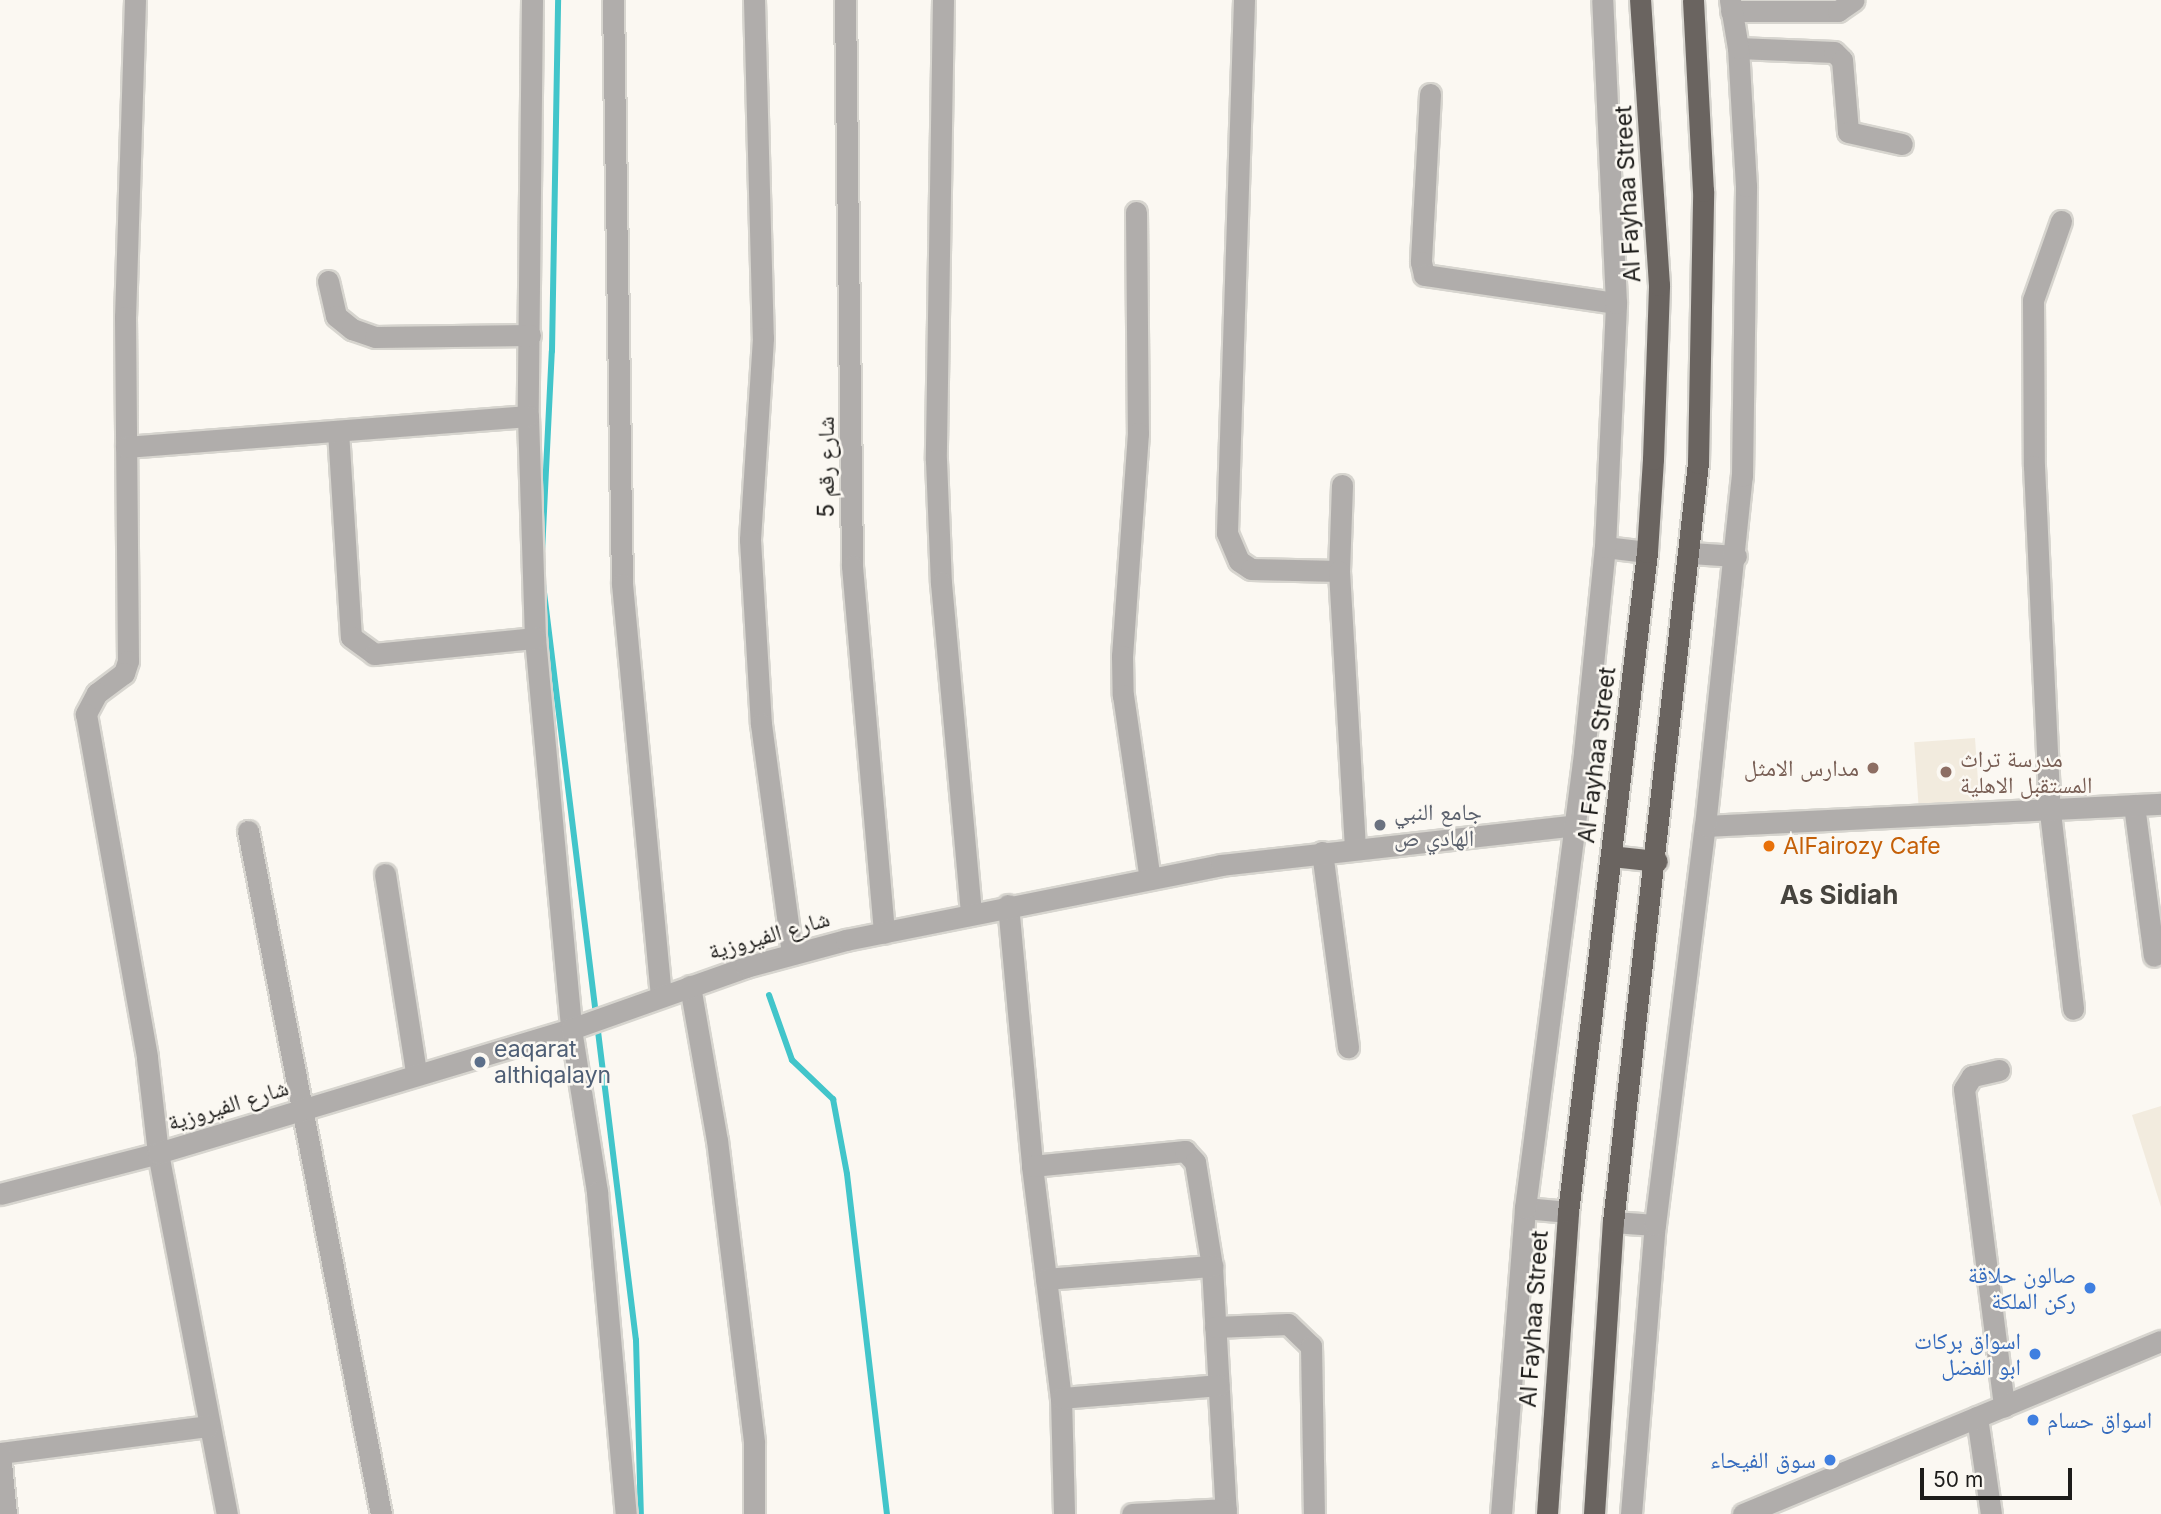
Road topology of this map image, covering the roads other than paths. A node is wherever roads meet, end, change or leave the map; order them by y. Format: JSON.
{"nodes":[{"id":1,"x":135,"y":0,"type":"edge"},
{"id":2,"x":532,"y":0,"type":"edge"},
{"id":3,"x":613,"y":0,"type":"edge"},
{"id":4,"x":754,"y":0,"type":"edge"},
{"id":5,"x":845,"y":0,"type":"edge"},
{"id":6,"x":943,"y":0,"type":"edge"},
{"id":7,"x":1244,"y":0,"type":"edge"},
{"id":8,"x":1602,"y":0,"type":"edge"},
{"id":9,"x":1640,"y":0,"type":"edge"},
{"id":10,"x":1693,"y":0,"type":"edge"},
{"id":11,"x":1854,"y":0,"type":"edge"},
{"id":12,"x":1731,"y":5,"type":"edge"},
{"id":13,"x":1738,"y":48,"type":"junction"},
{"id":14,"x":1430,"y":94,"type":"dead end"},
{"id":15,"x":1902,"y":144,"type":"dead end"},
{"id":16,"x":1136,"y":212,"type":"dead end"},
{"id":17,"x":2061,"y":221,"type":"dead end"},
{"id":18,"x":328,"y":281,"type":"dead end"},
{"id":19,"x":1616,"y":303,"type":"junction"},
{"id":20,"x":530,"y":335,"type":"junction"},
{"id":21,"x":528,"y":416,"type":"junction"},
{"id":22,"x":338,"y":430,"type":"junction"},
{"id":23,"x":126,"y":447,"type":"junction"},
{"id":24,"x":1342,"y":485,"type":"dead end"},
{"id":25,"x":1605,"y":547,"type":"junction"},
{"id":26,"x":1647,"y":552,"type":"junction"},
{"id":27,"x":1691,"y":553,"type":"junction"},
{"id":28,"x":1736,"y":556,"type":"junction"},
{"id":29,"x":1339,"y":571,"type":"junction"},
{"id":30,"x":534,"y":638,"type":"junction"},
{"id":31,"x":2161,"y":804,"type":"edge"},
{"id":32,"x":2134,"y":805,"type":"junction"},
{"id":33,"x":2050,"y":812,"type":"junction"},
{"id":34,"x":1575,"y":825,"type":"junction"},
{"id":35,"x":1705,"y":825,"type":"junction"},
{"id":36,"x":248,"y":831,"type":"dead end"},
{"id":37,"x":1355,"y":846,"type":"junction"},
{"id":38,"x":1322,"y":852,"type":"junction"},
{"id":39,"x":1611,"y":856,"type":"junction"},
{"id":40,"x":1657,"y":861,"type":"junction"},
{"id":41,"x":386,"y":874,"type":"dead end"},
{"id":42,"x":1150,"y":879,"type":"junction"},
{"id":43,"x":1009,"y":905,"type":"junction"},
{"id":44,"x":971,"y":913,"type":"junction"},
{"id":45,"x":884,"y":933,"type":"junction"},
{"id":46,"x":792,"y":953,"type":"junction"},
{"id":47,"x":2154,"y":956,"type":"dead end"},
{"id":48,"x":690,"y":986,"type":"junction"},
{"id":49,"x":661,"y":996,"type":"junction"},
{"id":50,"x":2073,"y":1009,"type":"dead end"},
{"id":51,"x":586,"y":1022,"type":"junction"},
{"id":52,"x":1348,"y":1047,"type":"dead end"},
{"id":53,"x":1999,"y":1070,"type":"dead end"},
{"id":54,"x":416,"y":1073,"type":"junction"},
{"id":55,"x":303,"y":1109,"type":"junction"},
{"id":56,"x":158,"y":1153,"type":"junction"},
{"id":57,"x":1032,"y":1166,"type":"junction"},
{"id":58,"x":0,"y":1194,"type":"edge"},
{"id":59,"x":1525,"y":1208,"type":"junction"},
{"id":60,"x":1568,"y":1212,"type":"junction"},
{"id":61,"x":1613,"y":1222,"type":"junction"},
{"id":62,"x":1655,"y":1225,"type":"junction"},
{"id":63,"x":1212,"y":1266,"type":"junction"},
{"id":64,"x":1046,"y":1279,"type":"junction"},
{"id":65,"x":1215,"y":1327,"type":"junction"},
{"id":66,"x":2161,"y":1341,"type":"edge"},
{"id":67,"x":1219,"y":1385,"type":"junction"},
{"id":68,"x":1061,"y":1398,"type":"junction"},
{"id":69,"x":2004,"y":1406,"type":"junction"},
{"id":70,"x":1977,"y":1417,"type":"junction"},
{"id":71,"x":208,"y":1426,"type":"junction"},
{"id":72,"x":0,"y":1453,"type":"edge"},
{"id":73,"x":1226,"y":1511,"type":"edge"},
{"id":74,"x":6,"y":1514,"type":"edge"},
{"id":75,"x":227,"y":1514,"type":"edge"},
{"id":76,"x":381,"y":1514,"type":"edge"},
{"id":77,"x":626,"y":1514,"type":"edge"},
{"id":78,"x":754,"y":1514,"type":"edge"},
{"id":79,"x":1064,"y":1514,"type":"edge"},
{"id":80,"x":1132,"y":1514,"type":"edge"},
{"id":81,"x":1314,"y":1514,"type":"edge"},
{"id":82,"x":1501,"y":1514,"type":"edge"},
{"id":83,"x":1547,"y":1514,"type":"edge"},
{"id":84,"x":1594,"y":1514,"type":"edge"},
{"id":85,"x":1631,"y":1514,"type":"edge"},
{"id":86,"x":1743,"y":1514,"type":"edge"},
{"id":87,"x":1992,"y":1514,"type":"edge"}],
"edges":[{"from":1,"to":23,"type":"street"},
{"from":2,"to":20,"type":"street"},
{"from":3,"to":49,"type":"street"},
{"from":4,"to":46,"type":"street"},
{"from":5,"to":45,"type":"street","name":"شارع رقم 5"},
{"from":6,"to":44,"type":"street"},
{"from":7,"to":29,"type":"street"},
{"from":8,"to":19,"type":"street"},
{"from":9,"to":26,"type":"highway","name":"Al Fayhaa Street"},
{"from":10,"to":27,"type":"highway"},
{"from":11,"to":12,"type":"street"},
{"from":12,"to":13,"type":"street"},
{"from":13,"to":15,"type":"street"},
{"from":13,"to":28,"type":"street"},
{"from":14,"to":19,"type":"street"},
{"from":16,"to":42,"type":"street"},
{"from":17,"to":33,"type":"street"},
{"from":18,"to":20,"type":"street"},
{"from":19,"to":25,"type":"street"},
{"from":20,"to":21,"type":"street"},
{"from":21,"to":22,"type":"street"},
{"from":21,"to":30,"type":"street"},
{"from":22,"to":23,"type":"street"},
{"from":22,"to":30,"type":"street"},
{"from":23,"to":56,"type":"street"},
{"from":24,"to":29,"type":"street"},
{"from":25,"to":26,"type":"street"},
{"from":25,"to":34,"type":"street"},
{"from":26,"to":39,"type":"highway","name":"Al Fayhaa Street"},
{"from":27,"to":28,"type":"street"},
{"from":27,"to":40,"type":"highway"},
{"from":28,"to":35,"type":"street"},
{"from":29,"to":37,"type":"street"},
{"from":30,"to":51,"type":"street"},
{"from":31,"to":32,"type":"street"},
{"from":32,"to":33,"type":"street"},
{"from":32,"to":47,"type":"street"},
{"from":33,"to":35,"type":"street"},
{"from":33,"to":50,"type":"street"},
{"from":34,"to":37,"type":"street","name":"شارع الفيروزية"},
{"from":34,"to":59,"type":"street"},
{"from":35,"to":62,"type":"street"},
{"from":36,"to":55,"type":"street"},
{"from":37,"to":38,"type":"street","name":"شارع الفيروزية"},
{"from":38,"to":42,"type":"street","name":"شارع الفيروزية"},
{"from":38,"to":52,"type":"street"},
{"from":39,"to":40,"type":"highway"},
{"from":39,"to":60,"type":"highway","name":"Al Fayhaa Street"},
{"from":40,"to":61,"type":"highway"},
{"from":41,"to":54,"type":"street"},
{"from":42,"to":43,"type":"street","name":"شارع الفيروزية"},
{"from":43,"to":44,"type":"street","name":"شارع الفيروزية"},
{"from":43,"to":57,"type":"street"},
{"from":44,"to":45,"type":"street","name":"شارع الفيروزية"},
{"from":45,"to":46,"type":"street","name":"شارع الفيروزية"},
{"from":46,"to":48,"type":"street","name":"شارع الفيروزية"},
{"from":48,"to":49,"type":"street","name":"شارع الفيروزية"},
{"from":48,"to":78,"type":"street"},
{"from":49,"to":51,"type":"street","name":"شارع الفيروزية"},
{"from":51,"to":54,"type":"street","name":"شارع الفيروزية"},
{"from":51,"to":77,"type":"street"},
{"from":53,"to":69,"type":"street"},
{"from":54,"to":55,"type":"street","name":"شارع الفيروزية"},
{"from":55,"to":56,"type":"street","name":"شارع الفيروزية"},
{"from":55,"to":76,"type":"street"},
{"from":56,"to":58,"type":"street","name":"شارع الفيروزية"},
{"from":56,"to":71,"type":"street"},
{"from":57,"to":63,"type":"street"},
{"from":57,"to":64,"type":"street"},
{"from":59,"to":60,"type":"street"},
{"from":59,"to":82,"type":"street"},
{"from":60,"to":83,"type":"highway","name":"Al Fayhaa Street"},
{"from":61,"to":62,"type":"street"},
{"from":61,"to":84,"type":"highway"},
{"from":62,"to":85,"type":"street"},
{"from":63,"to":64,"type":"street"},
{"from":63,"to":65,"type":"street"},
{"from":64,"to":68,"type":"street"},
{"from":65,"to":67,"type":"street"},
{"from":65,"to":81,"type":"street"},
{"from":66,"to":69,"type":"street"},
{"from":67,"to":68,"type":"street"},
{"from":67,"to":73,"type":"street"},
{"from":68,"to":79,"type":"street"},
{"from":69,"to":70,"type":"street"},
{"from":70,"to":86,"type":"street"},
{"from":70,"to":87,"type":"street"},
{"from":71,"to":72,"type":"street"},
{"from":71,"to":75,"type":"street"},
{"from":72,"to":74,"type":"street"},
{"from":73,"to":80,"type":"street"}]}
